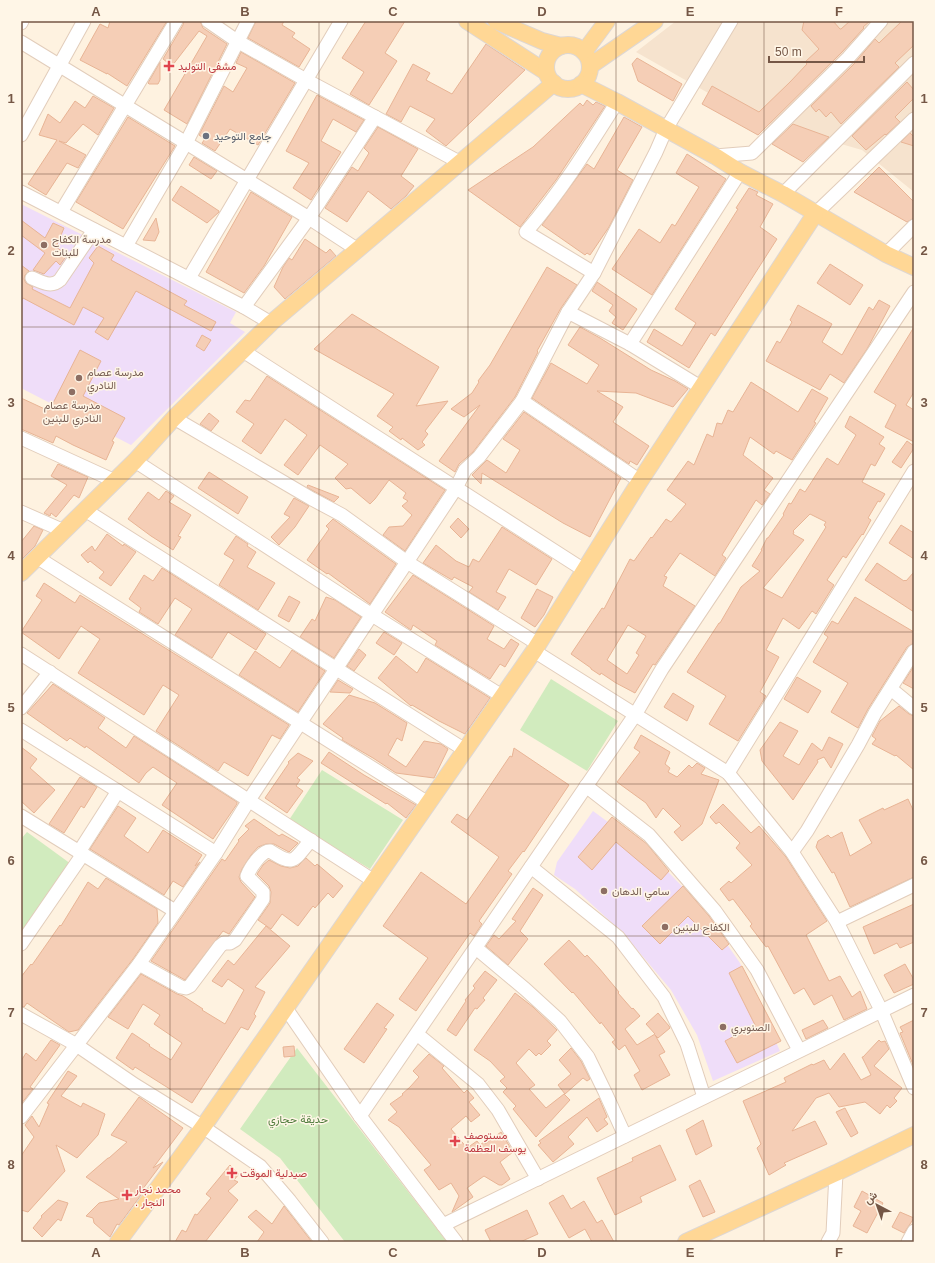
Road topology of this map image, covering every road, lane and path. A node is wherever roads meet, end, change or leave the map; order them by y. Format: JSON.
{"nodes":[{"id":1,"x":84,"y":21,"type":"edge"},
{"id":2,"x":176,"y":21,"type":"edge"},
{"id":3,"x":208,"y":21,"type":"edge"},
{"id":4,"x":248,"y":21,"type":"edge"},
{"id":5,"x":341,"y":21,"type":"edge"},
{"id":6,"x":467,"y":21,"type":"edge"},
{"id":7,"x":496,"y":21,"type":"edge"},
{"id":8,"x":607,"y":21,"type":"edge"},
{"id":9,"x":655,"y":21,"type":"edge"},
{"id":10,"x":731,"y":21,"type":"edge"},
{"id":11,"x":881,"y":21,"type":"edge"},
{"id":12,"x":237,"y":41,"type":"junction"},
{"id":13,"x":21,"y":42,"type":"edge"},
{"id":14,"x":561,"y":46,"type":"junction"},
{"id":15,"x":584,"y":52,"type":"junction"},
{"id":16,"x":914,"y":63,"type":"edge"},
{"id":17,"x":60,"y":65,"type":"junction"},
{"id":18,"x":590,"y":66,"type":"junction"},
{"id":19,"x":550,"y":78,"type":"junction"},
{"id":20,"x":306,"y":80,"type":"junction"},
{"id":21,"x":581,"y":84,"type":"junction"},
{"id":22,"x":617,"y":102,"type":"junction"},
{"id":23,"x":125,"y":105,"type":"junction"},
{"id":24,"x":376,"y":117,"type":"junction"},
{"id":25,"x":914,"y":119,"type":"edge"},
{"id":26,"x":666,"y":129,"type":"junction"},
{"id":27,"x":21,"y":135,"type":"edge"},
{"id":28,"x":186,"y":143,"type":"junction"},
{"id":29,"x":715,"y":156,"type":"junction"},
{"id":30,"x":461,"y":163,"type":"junction"},
{"id":31,"x":740,"y":172,"type":"junction"},
{"id":32,"x":247,"y":180,"type":"junction"},
{"id":33,"x":21,"y":192,"type":"edge"},
{"id":34,"x":783,"y":194,"type":"junction"},
{"id":35,"x":61,"y":212,"type":"junction"},
{"id":36,"x":815,"y":214,"type":"junction"},
{"id":37,"x":309,"y":218,"type":"junction"},
{"id":38,"x":914,"y":226,"type":"edge"},
{"id":39,"x":94,"y":230,"type":"junction"},
{"id":40,"x":126,"y":246,"type":"junction"},
{"id":41,"x":358,"y":250,"type":"junction"},
{"id":42,"x":886,"y":254,"type":"junction"},
{"id":43,"x":914,"y":267,"type":"edge"},
{"id":44,"x":594,"y":273,"type":"junction"},
{"id":45,"x":32,"y":278,"type":"dead end"},
{"id":46,"x":189,"y":278,"type":"junction"},
{"id":47,"x":914,"y":292,"type":"edge"},
{"id":48,"x":244,"y":306,"type":"junction"},
{"id":49,"x":568,"y":312,"type":"junction"},
{"id":50,"x":272,"y":322,"type":"junction"},
{"id":51,"x":630,"y":344,"type":"junction"},
{"id":52,"x":243,"y":351,"type":"junction"},
{"id":53,"x":702,"y":388,"type":"junction"},
{"id":54,"x":522,"y":400,"type":"junction"},
{"id":55,"x":174,"y":418,"type":"junction"},
{"id":56,"x":21,"y":438,"type":"edge"},
{"id":57,"x":136,"y":461,"type":"junction"},
{"id":58,"x":914,"y":471,"type":"edge"},
{"id":59,"x":115,"y":481,"type":"junction"},
{"id":60,"x":640,"y":481,"type":"junction"},
{"id":61,"x":456,"y":488,"type":"junction"},
{"id":62,"x":85,"y":510,"type":"junction"},
{"id":63,"x":21,"y":512,"type":"edge"},
{"id":64,"x":64,"y":531,"type":"junction"},
{"id":65,"x":38,"y":558,"type":"junction"},
{"id":66,"x":407,"y":562,"type":"junction"},
{"id":67,"x":584,"y":570,"type":"junction"},
{"id":68,"x":21,"y":573,"type":"edge"},
{"id":69,"x":372,"y":615,"type":"junction"},
{"id":70,"x":536,"y":648,"type":"junction"},
{"id":71,"x":21,"y":654,"type":"edge"},
{"id":72,"x":913,"y":654,"type":"edge"},
{"id":73,"x":336,"y":669,"type":"junction"},
{"id":74,"x":50,"y":672,"type":"junction"},
{"id":75,"x":891,"y":689,"type":"junction"},
{"id":76,"x":502,"y":696,"type":"junction"},
{"id":77,"x":21,"y":708,"type":"edge"},
{"id":78,"x":914,"y":708,"type":"edge"},
{"id":79,"x":635,"y":715,"type":"junction"},
{"id":80,"x":301,"y":722,"type":"junction"},
{"id":81,"x":21,"y":730,"type":"edge"},
{"id":82,"x":465,"y":750,"type":"junction"},
{"id":83,"x":728,"y":773,"type":"junction"},
{"id":84,"x":586,"y":786,"type":"junction"},
{"id":85,"x":118,"y":791,"type":"junction"},
{"id":86,"x":249,"y":800,"type":"junction"},
{"id":87,"x":428,"y":804,"type":"junction"},
{"id":88,"x":21,"y":816,"type":"edge"},
{"id":89,"x":311,"y":840,"type":"junction"},
{"id":90,"x":792,"y":852,"type":"junction"},
{"id":91,"x":81,"y":853,"type":"junction"},
{"id":92,"x":216,"y":853,"type":"junction"},
{"id":93,"x":531,"y":867,"type":"junction"},
{"id":94,"x":374,"y":881,"type":"junction"},
{"id":95,"x":914,"y":885,"type":"edge"},
{"id":96,"x":175,"y":911,"type":"junction"},
{"id":97,"x":837,"y":922,"type":"junction"},
{"id":98,"x":21,"y":944,"type":"edge"},
{"id":99,"x":476,"y":948,"type":"junction"},
{"id":100,"x":139,"y":964,"type":"junction"},
{"id":101,"x":914,"y":995,"type":"edge"},
{"id":102,"x":285,"y":1007,"type":"junction"},
{"id":103,"x":881,"y":1010,"type":"junction"},
{"id":104,"x":21,"y":1014,"type":"edge"},
{"id":105,"x":417,"y":1034,"type":"junction"},
{"id":106,"x":76,"y":1044,"type":"junction"},
{"id":107,"x":799,"y":1050,"type":"junction"},
{"id":108,"x":914,"y":1088,"type":"edge"},
{"id":109,"x":704,"y":1097,"type":"junction"},
{"id":110,"x":360,"y":1116,"type":"junction"},
{"id":111,"x":21,"y":1117,"type":"edge"},
{"id":112,"x":203,"y":1127,"type":"junction"},
{"id":113,"x":914,"y":1135,"type":"edge"},
{"id":114,"x":625,"y":1136,"type":"junction"},
{"id":115,"x":836,"y":1173,"type":"junction"},
{"id":116,"x":538,"y":1179,"type":"junction"},
{"id":117,"x":443,"y":1225,"type":"junction"},
{"id":118,"x":914,"y":1231,"type":"edge"},
{"id":119,"x":118,"y":1242,"type":"edge"},
{"id":120,"x":322,"y":1242,"type":"edge"},
{"id":121,"x":456,"y":1242,"type":"edge"},
{"id":122,"x":686,"y":1242,"type":"edge"},
{"id":123,"x":828,"y":1242,"type":"edge"},
{"id":124,"x":908,"y":1242,"type":"edge"}],
"edges":[{"from":1,"to":17,"type":"street"},
{"from":2,"to":23,"type":"street"},
{"from":3,"to":12,"type":"street"},
{"from":4,"to":12,"type":"street"},
{"from":5,"to":20,"type":"street"},
{"from":6,"to":19,"type":"main road"},
{"from":7,"to":14,"type":"main road"},
{"from":8,"to":15,"type":"main road"},
{"from":9,"to":18,"type":"main road"},
{"from":10,"to":26,"type":"street"},
{"from":11,"to":29,"type":"street"},
{"from":12,"to":20,"type":"street"},
{"from":12,"to":28,"type":"street"},
{"from":13,"to":17,"type":"street"},
{"from":14,"to":15,"type":"main road"},
{"from":14,"to":19,"type":"main road"},
{"from":15,"to":18,"type":"main road"},
{"from":16,"to":34,"type":"street"},
{"from":17,"to":23,"type":"street"},
{"from":17,"to":27,"type":"street"},
{"from":18,"to":21,"type":"main road"},
{"from":19,"to":21,"type":"main road"},
{"from":19,"to":30,"type":"main road"},
{"from":20,"to":24,"type":"street"},
{"from":20,"to":32,"type":"street"},
{"from":21,"to":22,"type":"main road"},
{"from":22,"to":26,"type":"main road"},
{"from":22,"to":44,"type":"street"},
{"from":23,"to":28,"type":"street"},
{"from":23,"to":35,"type":"street"},
{"from":24,"to":30,"type":"street"},
{"from":24,"to":37,"type":"street"},
{"from":25,"to":36,"type":"street"},
{"from":26,"to":29,"type":"main road"},
{"from":26,"to":44,"type":"street"},
{"from":28,"to":32,"type":"street"},
{"from":28,"to":40,"type":"street"},
{"from":29,"to":31,"type":"main road"},
{"from":30,"to":41,"type":"main road"},
{"from":31,"to":34,"type":"main road"},
{"from":31,"to":51,"type":"street"},
{"from":32,"to":37,"type":"street"},
{"from":32,"to":46,"type":"street"},
{"from":33,"to":35,"type":"street"},
{"from":34,"to":36,"type":"main road"},
{"from":35,"to":39,"type":"street"},
{"from":36,"to":42,"type":"main road"},
{"from":36,"to":53,"type":"main road"},
{"from":37,"to":41,"type":"street"},
{"from":37,"to":48,"type":"street"},
{"from":38,"to":42,"type":"street"},
{"from":39,"to":40,"type":"street"},
{"from":39,"to":45,"type":"street"},
{"from":40,"to":46,"type":"street"},
{"from":41,"to":50,"type":"main road"},
{"from":42,"to":43,"type":"main road"},
{"from":44,"to":49,"type":"street"},
{"from":46,"to":48,"type":"street"},
{"from":47,"to":79,"type":"street"},
{"from":48,"to":50,"type":"street"},
{"from":49,"to":51,"type":"street"},
{"from":49,"to":54,"type":"street"},
{"from":50,"to":52,"type":"main road"},
{"from":51,"to":53,"type":"street"},
{"from":52,"to":55,"type":"main road"},
{"from":52,"to":61,"type":"street"},
{"from":53,"to":60,"type":"main road"},
{"from":54,"to":60,"type":"street"},
{"from":54,"to":61,"type":"street"},
{"from":55,"to":57,"type":"main road"},
{"from":55,"to":66,"type":"street"},
{"from":56,"to":59,"type":"street"},
{"from":57,"to":59,"type":"main road"},
{"from":57,"to":69,"type":"street"},
{"from":58,"to":83,"type":"street"},
{"from":59,"to":62,"type":"main road"},
{"from":60,"to":67,"type":"main road"},
{"from":61,"to":66,"type":"street"},
{"from":61,"to":67,"type":"street"},
{"from":62,"to":64,"type":"main road"},
{"from":62,"to":73,"type":"street"},
{"from":63,"to":64,"type":"street"},
{"from":64,"to":65,"type":"main road"},
{"from":65,"to":68,"type":"main road"},
{"from":65,"to":80,"type":"street"},
{"from":66,"to":69,"type":"street"},
{"from":66,"to":70,"type":"street"},
{"from":67,"to":70,"type":"main road"},
{"from":69,"to":73,"type":"street"},
{"from":69,"to":76,"type":"street"},
{"from":70,"to":76,"type":"main road"},
{"from":70,"to":79,"type":"street"},
{"from":71,"to":74,"type":"street"},
{"from":72,"to":75,"type":"street"},
{"from":73,"to":80,"type":"street"},
{"from":73,"to":82,"type":"street"},
{"from":74,"to":77,"type":"street"},
{"from":74,"to":86,"type":"street"},
{"from":75,"to":78,"type":"street"},
{"from":75,"to":90,"type":"street"},
{"from":76,"to":82,"type":"main road"},
{"from":79,"to":83,"type":"street"},
{"from":79,"to":84,"type":"street"},
{"from":80,"to":86,"type":"street"},
{"from":80,"to":87,"type":"street"},
{"from":81,"to":85,"type":"street"},
{"from":82,"to":87,"type":"main road"},
{"from":83,"to":90,"type":"street"},
{"from":84,"to":93,"type":"street"},
{"from":84,"to":107,"type":"street"},
{"from":85,"to":91,"type":"street"},
{"from":85,"to":92,"type":"street"},
{"from":86,"to":89,"type":"street"},
{"from":86,"to":92,"type":"street"},
{"from":87,"to":94,"type":"main road"},
{"from":88,"to":91,"type":"street"},
{"from":89,"to":94,"type":"street"},
{"from":89,"to":100,"type":"street"},
{"from":90,"to":97,"type":"street"},
{"from":91,"to":96,"type":"street"},
{"from":91,"to":98,"type":"street"},
{"from":92,"to":96,"type":"street"},
{"from":93,"to":99,"type":"street"},
{"from":93,"to":109,"type":"street"},
{"from":94,"to":102,"type":"main road"},
{"from":95,"to":97,"type":"street"},
{"from":96,"to":100,"type":"street"},
{"from":97,"to":103,"type":"street"},
{"from":99,"to":105,"type":"street"},
{"from":99,"to":114,"type":"street"},
{"from":100,"to":106,"type":"street"},
{"from":101,"to":103,"type":"street"},
{"from":102,"to":110,"type":"street"},
{"from":102,"to":112,"type":"main road"},
{"from":103,"to":107,"type":"street"},
{"from":103,"to":108,"type":"street"},
{"from":104,"to":106,"type":"street"},
{"from":105,"to":110,"type":"street"},
{"from":105,"to":116,"type":"street"},
{"from":106,"to":111,"type":"street"},
{"from":106,"to":112,"type":"street"},
{"from":107,"to":109,"type":"street"},
{"from":109,"to":114,"type":"street"},
{"from":110,"to":117,"type":"street"},
{"from":112,"to":119,"type":"main road"},
{"from":112,"to":120,"type":"street"},
{"from":113,"to":115,"type":"main road"},
{"from":114,"to":116,"type":"street"},
{"from":115,"to":122,"type":"main road"},
{"from":115,"to":123,"type":"street"},
{"from":116,"to":117,"type":"street"},
{"from":117,"to":121,"type":"street"},
{"from":118,"to":124,"type":"street"}]}
